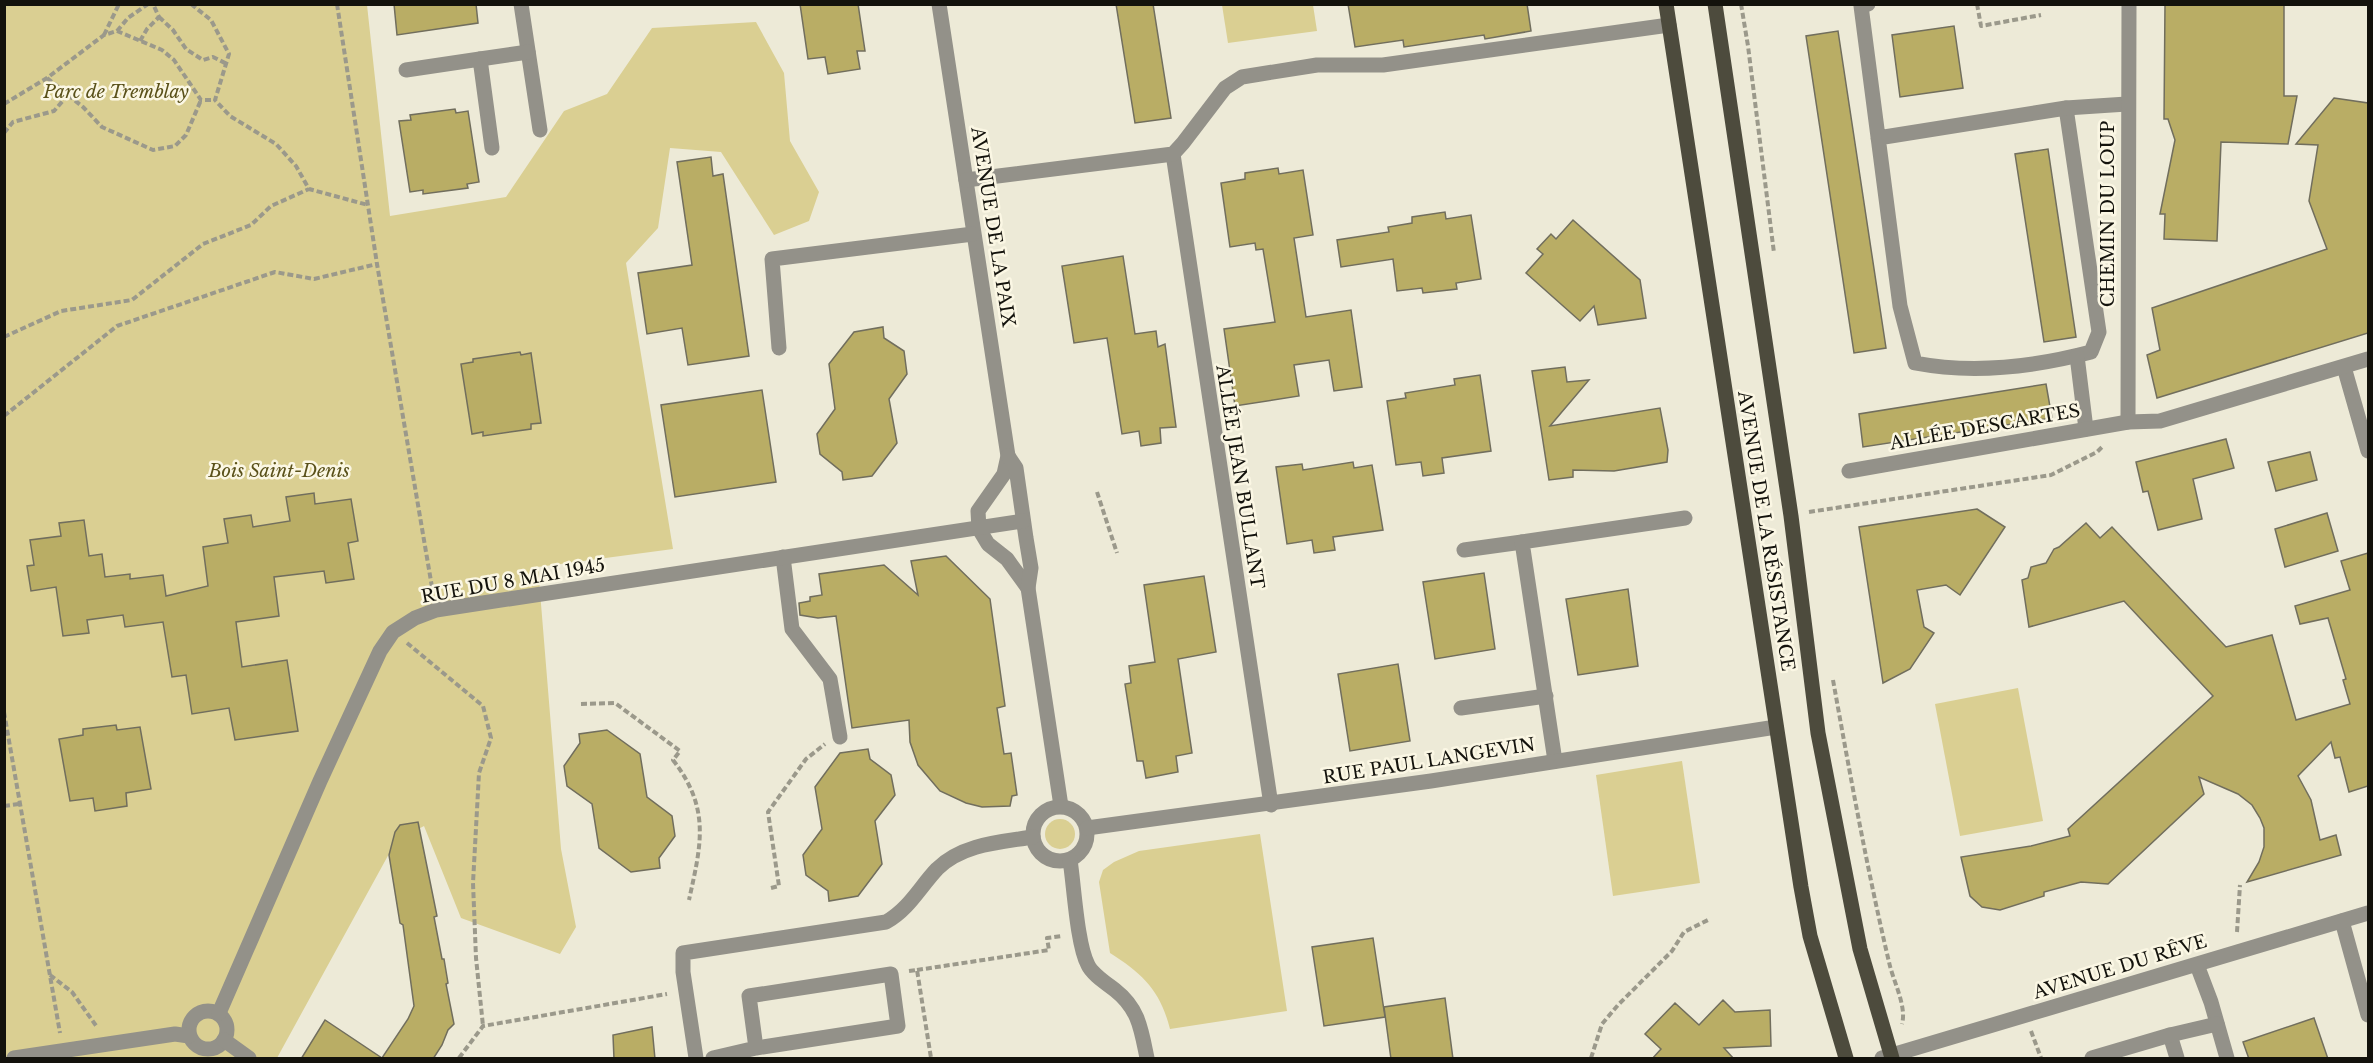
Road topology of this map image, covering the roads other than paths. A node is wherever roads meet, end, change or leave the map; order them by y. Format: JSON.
{"nodes":[{"id":1,"x":521,"y":4,"type":"edge"},
{"id":2,"x":939,"y":4,"type":"edge"},
{"id":3,"x":1666,"y":4,"type":"edge"},
{"id":4,"x":1715,"y":4,"type":"edge"},
{"id":5,"x":1869,"y":4,"type":"edge"},
{"id":6,"x":2129,"y":4,"type":"edge"},
{"id":7,"x":1669,"y":25,"type":"junction"},
{"id":8,"x":528,"y":52,"type":"junction"},
{"id":9,"x":480,"y":59,"type":"junction"},
{"id":10,"x":406,"y":70,"type":"dead end"},
{"id":11,"x":2127,"y":104,"type":"junction"},
{"id":12,"x":2066,"y":108,"type":"junction"},
{"id":13,"x":540,"y":130,"type":"dead end"},
{"id":14,"x":1878,"y":138,"type":"junction"},
{"id":15,"x":492,"y":148,"type":"dead end"},
{"id":16,"x":1173,"y":154,"type":"junction"},
{"id":17,"x":966,"y":180,"type":"junction"},
{"id":18,"x":973,"y":234,"type":"junction"},
{"id":19,"x":779,"y":348,"type":"dead end"},
{"id":20,"x":2077,"y":356,"type":"junction"},
{"id":21,"x":2368,"y":359,"type":"edge"},
{"id":22,"x":2344,"y":367,"type":"junction"},
{"id":23,"x":2128,"y":422,"type":"junction"},
{"id":24,"x":2086,"y":429,"type":"junction"},
{"id":25,"x":2368,"y":452,"type":"edge"},
{"id":26,"x":1008,"y":456,"type":"junction"},
{"id":27,"x":1849,"y":471,"type":"dead end"},
{"id":28,"x":1685,"y":519,"type":"dead end"},
{"id":29,"x":1023,"y":521,"type":"junction"},
{"id":30,"x":979,"y":529,"type":"junction"},
{"id":31,"x":1522,"y":542,"type":"junction"},
{"id":32,"x":1464,"y":550,"type":"dead end"},
{"id":33,"x":783,"y":557,"type":"junction"},
{"id":34,"x":1028,"y":588,"type":"junction"},
{"id":35,"x":1546,"y":696,"type":"junction"},
{"id":36,"x":1461,"y":708,"type":"dead end"},
{"id":37,"x":1776,"y":727,"type":"junction"},
{"id":38,"x":840,"y":737,"type":"road end"},
{"id":39,"x":1556,"y":761,"type":"junction"},
{"id":40,"x":1271,"y":805,"type":"junction"},
{"id":41,"x":1061,"y":806,"type":"junction"},
{"id":42,"x":1087,"y":828,"type":"junction"},
{"id":43,"x":1033,"y":837,"type":"junction"},
{"id":44,"x":1070,"y":860,"type":"junction"},
{"id":45,"x":2368,"y":913,"type":"edge"},
{"id":46,"x":2342,"y":921,"type":"junction"},
{"id":47,"x":2197,"y":964,"type":"junction"},
{"id":48,"x":219,"y":1013,"type":"junction"},
{"id":49,"x":2368,"y":1015,"type":"edge"},
{"id":50,"x":2217,"y":1024,"type":"junction"},
{"id":51,"x":2170,"y":1035,"type":"junction"},
{"id":52,"x":189,"y":1036,"type":"junction"},
{"id":53,"x":224,"y":1040,"type":"junction"},
{"id":54,"x":756,"y":1048,"type":"junction"},
{"id":55,"x":1889,"y":1058,"type":"edge"},
{"id":56,"x":14,"y":1059,"type":"edge"},
{"id":57,"x":249,"y":1059,"type":"edge"},
{"id":58,"x":696,"y":1059,"type":"edge"},
{"id":59,"x":713,"y":1059,"type":"edge"},
{"id":60,"x":1147,"y":1059,"type":"edge"},
{"id":61,"x":1846,"y":1059,"type":"edge"},
{"id":62,"x":2092,"y":1059,"type":"edge"},
{"id":63,"x":2177,"y":1059,"type":"edge"},
{"id":64,"x":2227,"y":1059,"type":"edge"}],
"edges":[{"from":1,"to":8,"type":"street"},
{"from":2,"to":17,"type":"street","name":"AVENUE DE LA PAIX"},
{"from":3,"to":7,"type":"main road","name":"AVENUE DE LA RÉSISTANCE"},
{"from":4,"to":55,"type":"main road","name":"AVENUE DE LA RÉSISTANCE"},
{"from":5,"to":14,"type":"street"},
{"from":6,"to":11,"type":"street","name":"CHEMIN DU LOUP"},
{"from":7,"to":16,"type":"street"},
{"from":7,"to":37,"type":"main road","name":"AVENUE DE LA RÉSISTANCE"},
{"from":8,"to":9,"type":"street"},
{"from":8,"to":13,"type":"street"},
{"from":9,"to":10,"type":"street"},
{"from":9,"to":15,"type":"street"},
{"from":11,"to":12,"type":"street"},
{"from":11,"to":23,"type":"street","name":"CHEMIN DU LOUP"},
{"from":12,"to":14,"type":"street"},
{"from":12,"to":20,"type":"street"},
{"from":14,"to":20,"type":"street"},
{"from":16,"to":17,"type":"street"},
{"from":16,"to":40,"type":"street","name":"ALLÉE JEAN BULLANT"},
{"from":17,"to":18,"type":"street","name":"AVENUE DE LA PAIX"},
{"from":18,"to":19,"type":"street"},
{"from":18,"to":26,"type":"street","name":"AVENUE DE LA PAIX"},
{"from":20,"to":24,"type":"street"},
{"from":21,"to":22,"type":"street","name":"ALLÉE DESCARTES"},
{"from":22,"to":23,"type":"street","name":"ALLÉE DESCARTES"},
{"from":22,"to":25,"type":"street"},
{"from":23,"to":24,"type":"street","name":"ALLÉE DESCARTES"},
{"from":24,"to":27,"type":"street","name":"ALLÉE DESCARTES"},
{"from":26,"to":29,"type":"street","name":"AVENUE DE LA PAIX"},
{"from":26,"to":30,"type":"street"},
{"from":28,"to":31,"type":"street"},
{"from":29,"to":30,"type":"street","name":"RUE DU 8 MAI 1945"},
{"from":29,"to":34,"type":"street","name":"AVENUE DE LA PAIX"},
{"from":30,"to":33,"type":"street","name":"RUE DU 8 MAI 1945"},
{"from":30,"to":34,"type":"street","name":"AVENUE DE LA PAIX"},
{"from":31,"to":32,"type":"street"},
{"from":31,"to":35,"type":"street"},
{"from":33,"to":38,"type":"street"},
{"from":33,"to":48,"type":"street","name":"RUE DU 8 MAI 1945"},
{"from":34,"to":41,"type":"street","name":"AVENUE DE LA PAIX"},
{"from":35,"to":36,"type":"street"},
{"from":35,"to":39,"type":"street"},
{"from":37,"to":39,"type":"street","name":"RUE PAUL LANGEVIN"},
{"from":37,"to":61,"type":"main road","name":"AVENUE DE LA RÉSISTANCE"},
{"from":39,"to":40,"type":"street","name":"RUE PAUL LANGEVIN"},
{"from":40,"to":42,"type":"street","name":"RUE PAUL LANGEVIN"},
{"from":41,"to":42,"type":"street"},
{"from":41,"to":43,"type":"street"},
{"from":42,"to":44,"type":"street"},
{"from":43,"to":44,"type":"street"},
{"from":43,"to":58,"type":"street"},
{"from":44,"to":60,"type":"street"},
{"from":45,"to":46,"type":"street","name":"AVENUE DU RÊVE"},
{"from":46,"to":47,"type":"street","name":"AVENUE DU RÊVE"},
{"from":46,"to":49,"type":"street"},
{"from":47,"to":50,"type":"street"},
{"from":47,"to":55,"type":"street","name":"AVENUE DU RÊVE"},
{"from":48,"to":52,"type":"street"},
{"from":48,"to":53,"type":"street"},
{"from":50,"to":51,"type":"street"},
{"from":50,"to":64,"type":"street"},
{"from":51,"to":62,"type":"street"},
{"from":51,"to":63,"type":"street"},
{"from":52,"to":53,"type":"street"},
{"from":52,"to":56,"type":"street"},
{"from":53,"to":57,"type":"street"},
{"from":54,"to":54,"type":"street"},
{"from":54,"to":59,"type":"street"}]}
